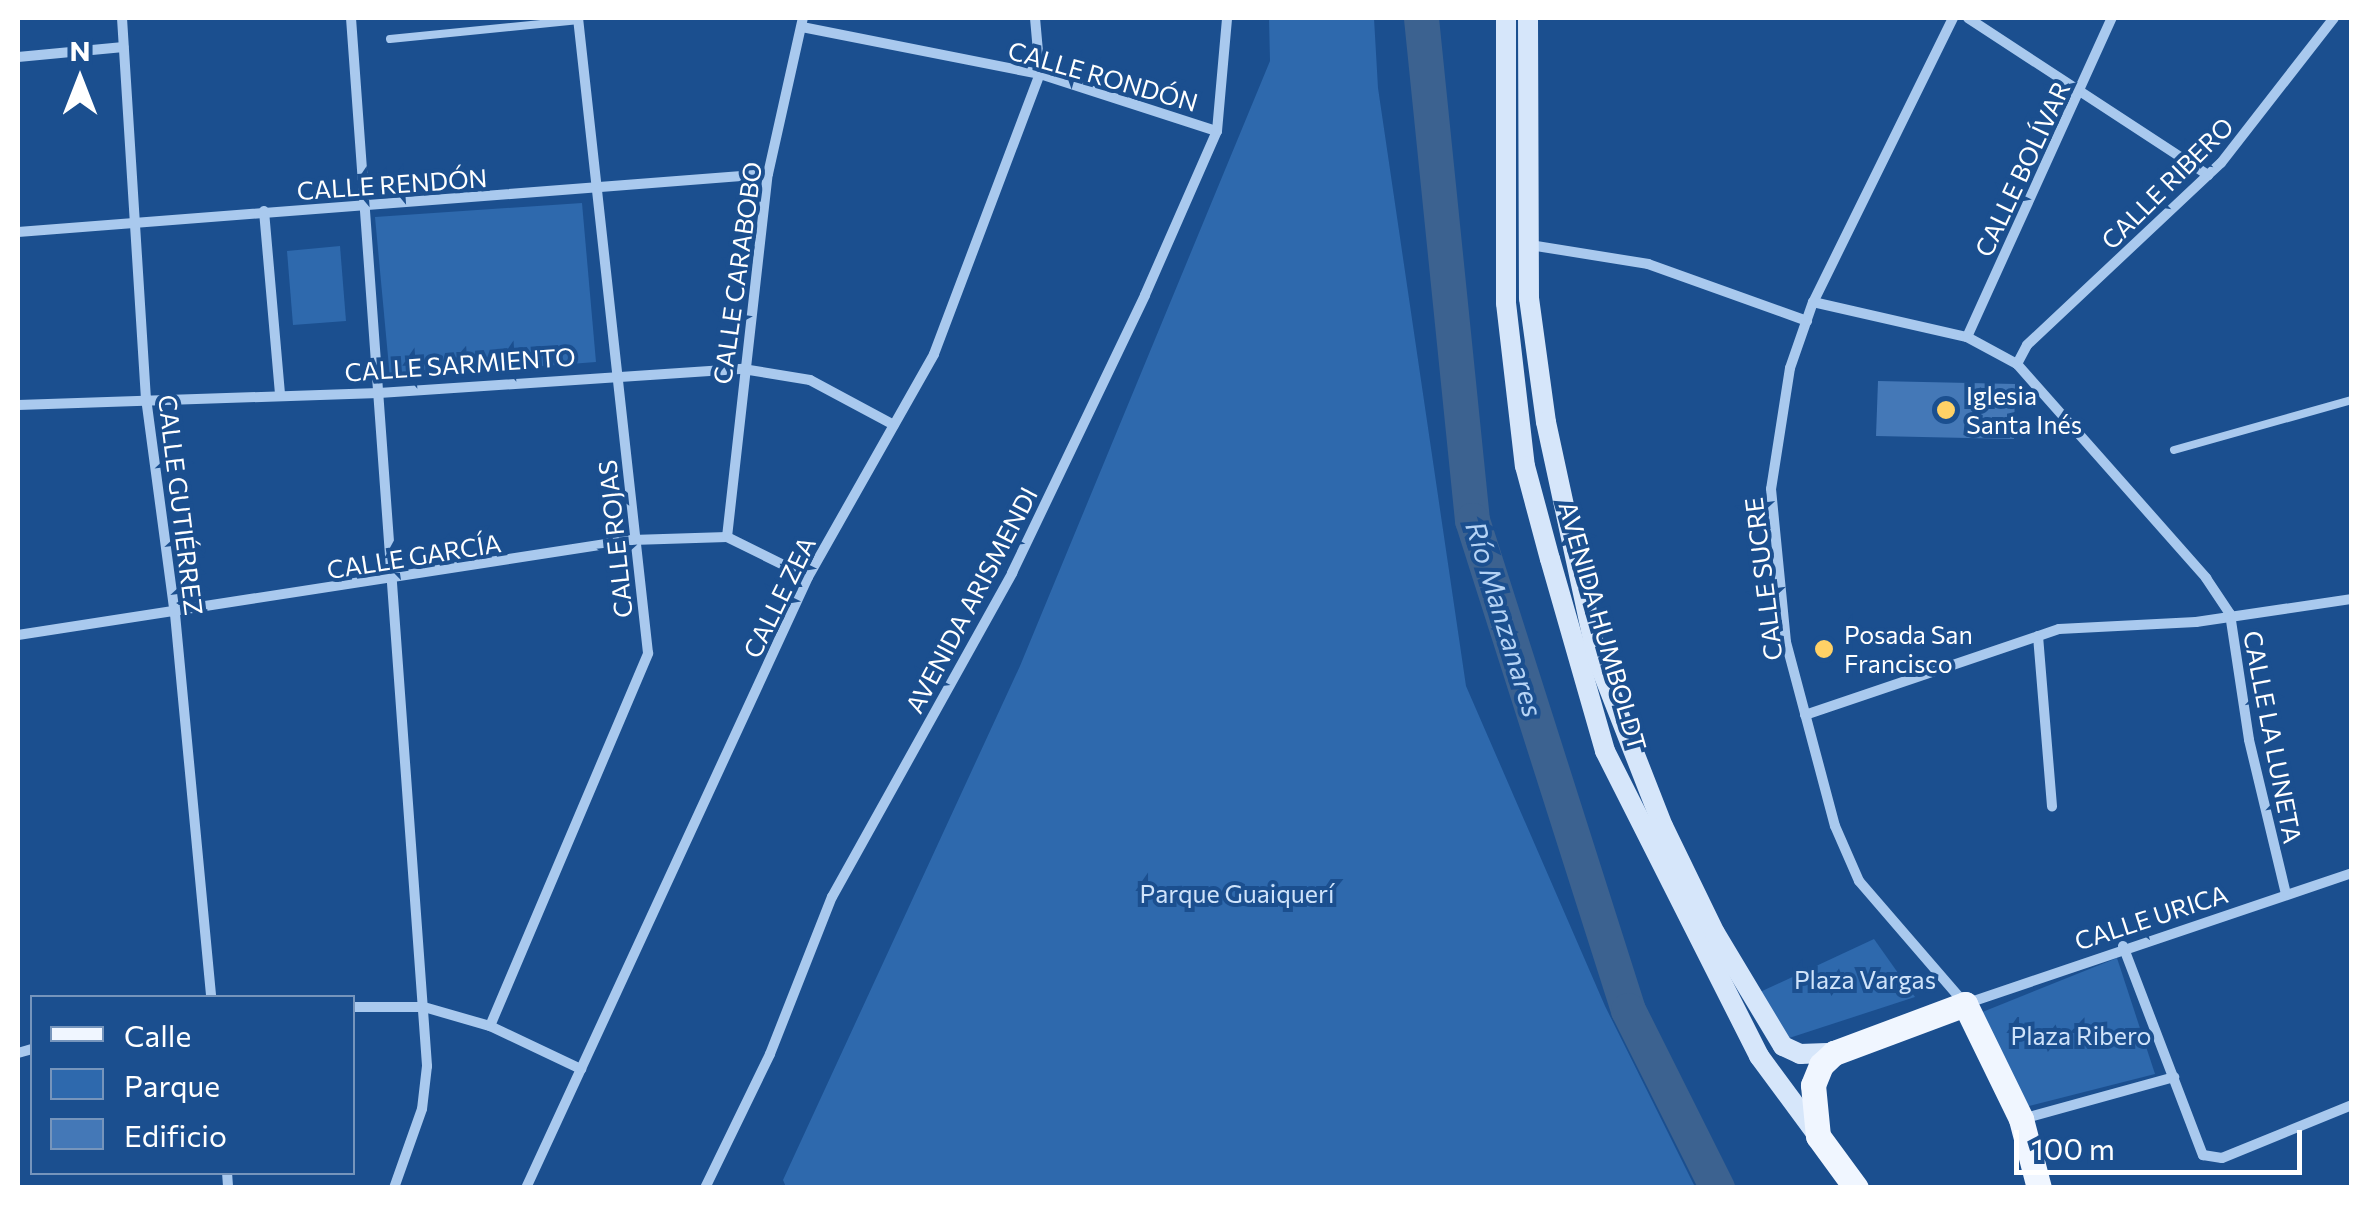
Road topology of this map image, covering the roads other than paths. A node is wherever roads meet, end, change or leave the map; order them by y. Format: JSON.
{"nodes":[{"id":1,"x":122,"y":18,"type":"edge"},
{"id":2,"x":351,"y":18,"type":"edge"},
{"id":3,"x":1035,"y":18,"type":"edge"},
{"id":4,"x":1227,"y":18,"type":"edge"},
{"id":5,"x":1506,"y":18,"type":"edge"},
{"id":6,"x":1528,"y":18,"type":"edge"},
{"id":7,"x":1953,"y":18,"type":"edge"},
{"id":8,"x":1968,"y":18,"type":"edge"},
{"id":9,"x":2112,"y":18,"type":"edge"},
{"id":10,"x":2334,"y":18,"type":"edge"},
{"id":11,"x":578,"y":19,"type":"edge"},
{"id":12,"x":802,"y":22,"type":"edge"},
{"id":13,"x":390,"y":39,"type":"dead end"},
{"id":14,"x":124,"y":47,"type":"junction"},
{"id":15,"x":18,"y":57,"type":"edge"},
{"id":16,"x":1040,"y":74,"type":"junction"},
{"id":17,"x":2080,"y":91,"type":"junction"},
{"id":18,"x":1217,"y":131,"type":"junction"},
{"id":19,"x":768,"y":174,"type":"junction"},
{"id":20,"x":2208,"y":175,"type":"junction"},
{"id":21,"x":597,"y":191,"type":"junction"},
{"id":22,"x":364,"y":206,"type":"junction"},
{"id":23,"x":264,"y":212,"type":"junction"},
{"id":24,"x":133,"y":218,"type":"junction"},
{"id":25,"x":18,"y":232,"type":"edge"},
{"id":26,"x":1528,"y":244,"type":"junction"},
{"id":27,"x":1814,"y":302,"type":"junction"},
{"id":28,"x":1807,"y":320,"type":"junction"},
{"id":29,"x":1967,"y":338,"type":"junction"},
{"id":30,"x":2017,"y":364,"type":"junction"},
{"id":31,"x":743,"y":369,"type":"junction"},
{"id":32,"x":619,"y":372,"type":"junction"},
{"id":33,"x":379,"y":392,"type":"junction"},
{"id":34,"x":280,"y":395,"type":"junction"},
{"id":35,"x":146,"y":398,"type":"junction"},
{"id":36,"x":2352,"y":400,"type":"edge"},
{"id":37,"x":18,"y":405,"type":"edge"},
{"id":38,"x":894,"y":425,"type":"junction"},
{"id":39,"x":2174,"y":450,"type":"dead end"},
{"id":40,"x":727,"y":537,"type":"junction"},
{"id":41,"x":632,"y":540,"type":"junction"},
{"id":42,"x":808,"y":577,"type":"junction"},
{"id":43,"x":392,"y":580,"type":"junction"},
{"id":44,"x":2352,"y":600,"type":"edge"},
{"id":45,"x":175,"y":614,"type":"junction"},
{"id":46,"x":2230,"y":614,"type":"junction"},
{"id":47,"x":18,"y":634,"type":"edge"},
{"id":48,"x":2038,"y":636,"type":"junction"},
{"id":49,"x":1805,"y":715,"type":"junction"},
{"id":50,"x":2052,"y":806,"type":"dead end"},
{"id":51,"x":2352,"y":873,"type":"edge"},
{"id":52,"x":2286,"y":894,"type":"junction"},
{"id":53,"x":2123,"y":946,"type":"junction"},
{"id":54,"x":211,"y":995,"type":"edge"},
{"id":55,"x":1965,"y":1004,"type":"junction"},
{"id":56,"x":355,"y":1007,"type":"edge"},
{"id":57,"x":424,"y":1007,"type":"junction"},
{"id":58,"x":490,"y":1026,"type":"junction"},
{"id":59,"x":1834,"y":1053,"type":"junction"},
{"id":60,"x":582,"y":1068,"type":"junction"},
{"id":61,"x":2174,"y":1077,"type":"junction"},
{"id":62,"x":2352,"y":1104,"type":"edge"},
{"id":63,"x":2021,"y":1119,"type":"junction"},
{"id":64,"x":1818,"y":1136,"type":"junction"},
{"id":65,"x":394,"y":1188,"type":"edge"},
{"id":66,"x":526,"y":1188,"type":"edge"},
{"id":67,"x":705,"y":1188,"type":"edge"},
{"id":68,"x":1856,"y":1188,"type":"edge"},
{"id":69,"x":2039,"y":1188,"type":"edge"}],
"edges":[{"from":1,"to":14,"type":"street","name":"CALLE GUTIÉRREZ"},
{"from":2,"to":22,"type":"street"},
{"from":3,"to":16,"type":"street","name":"CALLE ZEA"},
{"from":4,"to":18,"type":"street","name":"AVENIDA ARISMENDI"},
{"from":5,"to":64,"type":"main road","name":"AVENIDA HUMBOLDT"},
{"from":6,"to":26,"type":"main road","name":"AVENIDA HUMBOLDT"},
{"from":7,"to":27,"type":"street","name":"CALLE SUCRE"},
{"from":8,"to":17,"type":"street"},
{"from":9,"to":17,"type":"street","name":"CALLE BOLÍVAR"},
{"from":10,"to":20,"type":"street","name":"CALLE RIBERO"},
{"from":11,"to":13,"type":"lane"},
{"from":11,"to":21,"type":"street","name":"CALLE ROJAS"},
{"from":12,"to":16,"type":"street","name":"CALLE RONDÓN"},
{"from":12,"to":19,"type":"street","name":"CALLE CARABOBO"},
{"from":14,"to":15,"type":"street"},
{"from":14,"to":24,"type":"street","name":"CALLE GUTIÉRREZ"},
{"from":16,"to":18,"type":"street","name":"CALLE RONDÓN"},
{"from":16,"to":38,"type":"street","name":"CALLE ZEA"},
{"from":17,"to":20,"type":"street"},
{"from":17,"to":29,"type":"street","name":"CALLE BOLÍVAR"},
{"from":18,"to":67,"type":"street","name":"AVENIDA ARISMENDI"},
{"from":19,"to":21,"type":"street","name":"CALLE RENDÓN"},
{"from":19,"to":31,"type":"street","name":"CALLE CARABOBO"},
{"from":20,"to":30,"type":"street","name":"CALLE RIBERO"},
{"from":21,"to":22,"type":"street","name":"CALLE RENDÓN"},
{"from":21,"to":32,"type":"street","name":"CALLE ROJAS"},
{"from":22,"to":23,"type":"street","name":"CALLE RENDÓN"},
{"from":22,"to":33,"type":"street"},
{"from":23,"to":24,"type":"street","name":"CALLE RENDÓN"},
{"from":23,"to":34,"type":"street"},
{"from":24,"to":25,"type":"street","name":"CALLE RENDÓN"},
{"from":24,"to":35,"type":"street","name":"CALLE GUTIÉRREZ"},
{"from":26,"to":28,"type":"street"},
{"from":26,"to":59,"type":"main road","name":"AVENIDA HUMBOLDT"},
{"from":27,"to":28,"type":"street","name":"CALLE SUCRE"},
{"from":27,"to":29,"type":"street"},
{"from":28,"to":49,"type":"street","name":"CALLE SUCRE"},
{"from":29,"to":30,"type":"street"},
{"from":30,"to":46,"type":"street","name":"CALLE LA LUNETA"},
{"from":31,"to":32,"type":"street","name":"CALLE SARMIENTO"},
{"from":31,"to":38,"type":"street","name":"CALLE SARMIENTO"},
{"from":31,"to":40,"type":"street","name":"CALLE CARABOBO"},
{"from":32,"to":33,"type":"street","name":"CALLE SARMIENTO"},
{"from":32,"to":41,"type":"street","name":"CALLE ROJAS"},
{"from":33,"to":34,"type":"street","name":"CALLE SARMIENTO"},
{"from":33,"to":43,"type":"street"},
{"from":34,"to":35,"type":"street","name":"CALLE SARMIENTO"},
{"from":35,"to":37,"type":"street","name":"CALLE SARMIENTO"},
{"from":35,"to":45,"type":"street","name":"CALLE GUTIÉRREZ"},
{"from":36,"to":39,"type":"lane"},
{"from":38,"to":42,"type":"street","name":"CALLE ZEA"},
{"from":40,"to":41,"type":"street","name":"CALLE GARCÍA"},
{"from":40,"to":42,"type":"street","name":"CALLE GARCÍA"},
{"from":41,"to":43,"type":"street","name":"CALLE GARCÍA"},
{"from":41,"to":58,"type":"street","name":"CALLE ROJAS"},
{"from":42,"to":60,"type":"street","name":"CALLE ZEA"},
{"from":43,"to":45,"type":"street","name":"CALLE GARCÍA"},
{"from":43,"to":57,"type":"street"},
{"from":44,"to":46,"type":"street"},
{"from":45,"to":47,"type":"street","name":"CALLE GARCÍA"},
{"from":45,"to":54,"type":"street","name":"CALLE GUTIÉRREZ"},
{"from":46,"to":48,"type":"street"},
{"from":46,"to":52,"type":"street","name":"CALLE LA LUNETA"},
{"from":48,"to":49,"type":"street"},
{"from":48,"to":50,"type":"street"},
{"from":49,"to":55,"type":"street","name":"CALLE SUCRE"},
{"from":51,"to":52,"type":"street","name":"CALLE URICA"},
{"from":52,"to":53,"type":"street","name":"CALLE URICA"},
{"from":53,"to":55,"type":"street","name":"CALLE URICA"},
{"from":53,"to":61,"type":"street"},
{"from":55,"to":59,"type":"main road"},
{"from":55,"to":63,"type":"main road"},
{"from":56,"to":57,"type":"street"},
{"from":57,"to":58,"type":"street"},
{"from":57,"to":65,"type":"street"},
{"from":58,"to":60,"type":"street"},
{"from":59,"to":64,"type":"main road"},
{"from":60,"to":66,"type":"street","name":"CALLE ZEA"},
{"from":61,"to":62,"type":"street"},
{"from":61,"to":63,"type":"street"},
{"from":63,"to":69,"type":"main road"},
{"from":64,"to":68,"type":"main road","name":"AVENIDA HUMBOLDT"}]}
